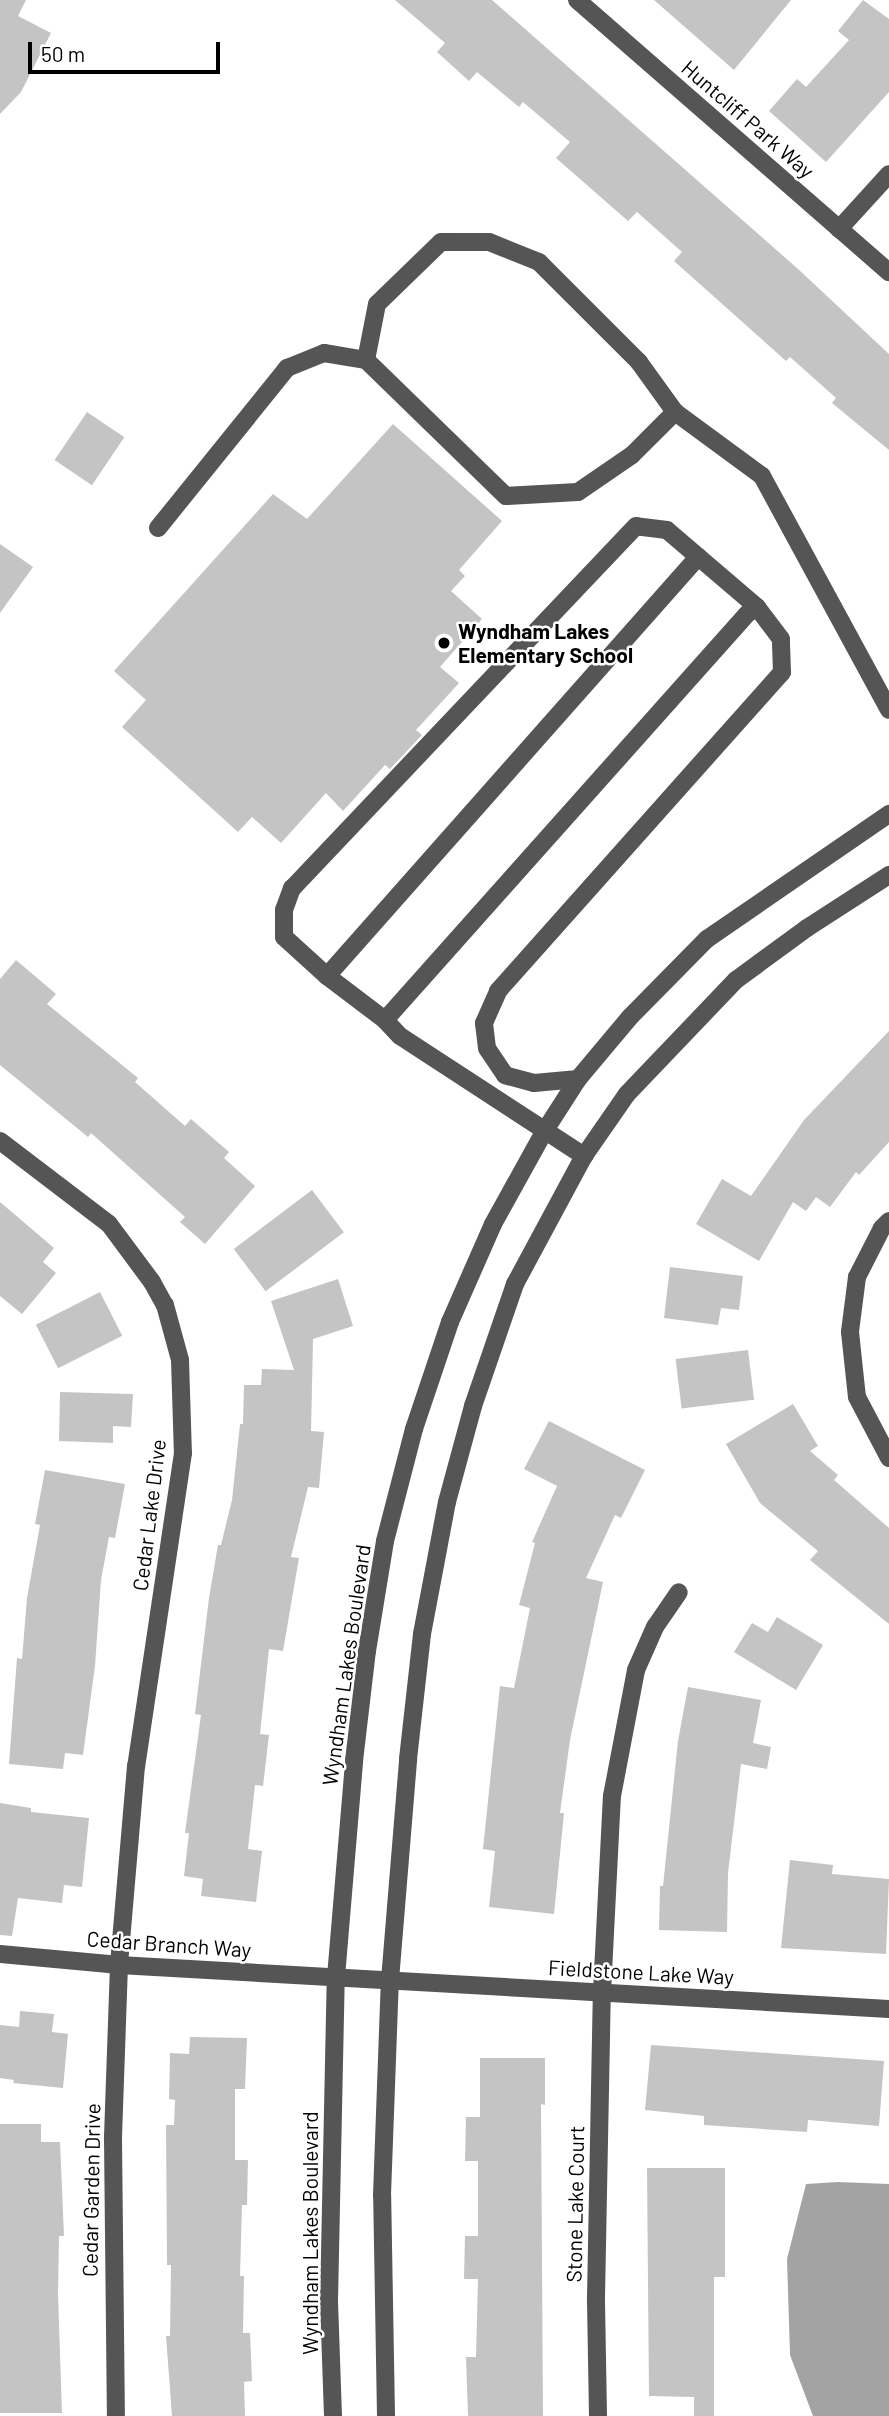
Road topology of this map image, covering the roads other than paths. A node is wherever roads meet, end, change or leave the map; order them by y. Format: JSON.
{"nodes":[{"id":1,"x":577,"y":0,"type":"edge"},
{"id":2,"x":889,"y":174,"type":"edge"},
{"id":3,"x":839,"y":229,"type":"junction"},
{"id":4,"x":889,"y":272,"type":"edge"},
{"id":5,"x":366,"y":360,"type":"junction"},
{"id":6,"x":675,"y":412,"type":"junction"},
{"id":7,"x":158,"y":528,"type":"dead end"},
{"id":8,"x":698,"y":557,"type":"junction"},
{"id":9,"x":757,"y":607,"type":"junction"},
{"id":10,"x":889,"y":710,"type":"edge"},
{"id":11,"x":889,"y":814,"type":"edge"},
{"id":12,"x":889,"y":875,"type":"edge"},
{"id":13,"x":327,"y":976,"type":"junction"},
{"id":14,"x":385,"y":1020,"type":"junction"},
{"id":15,"x":578,"y":1079,"type":"junction"},
{"id":16,"x":544,"y":1132,"type":"junction"},
{"id":17,"x":0,"y":1141,"type":"edge"},
{"id":18,"x":584,"y":1156,"type":"junction"},
{"id":19,"x":889,"y":1222,"type":"edge"},
{"id":20,"x":889,"y":1458,"type":"edge"},
{"id":21,"x":679,"y":1592,"type":"dead end"},
{"id":22,"x":0,"y":1955,"type":"edge"},
{"id":23,"x":120,"y":1965,"type":"junction"},
{"id":24,"x":336,"y":1977,"type":"junction"},
{"id":25,"x":390,"y":1980,"type":"junction"},
{"id":26,"x":603,"y":1992,"type":"junction"},
{"id":27,"x":889,"y":2009,"type":"edge"},
{"id":28,"x":116,"y":2416,"type":"edge"},
{"id":29,"x":333,"y":2416,"type":"edge"},
{"id":30,"x":386,"y":2416,"type":"edge"},
{"id":31,"x":598,"y":2416,"type":"edge"}],
"edges":[{"from":1,"to":3,"type":"street","name":"Huntcliff Park Way"},
{"from":2,"to":3,"type":"street"},
{"from":3,"to":4,"type":"street","name":"Huntcliff Park Way"},
{"from":5,"to":6,"type":"street"},
{"from":5,"to":6,"type":"street"},
{"from":5,"to":7,"type":"street"},
{"from":6,"to":10,"type":"street"},
{"from":8,"to":9,"type":"street"},
{"from":8,"to":13,"type":"street"},
{"from":8,"to":13,"type":"street"},
{"from":9,"to":14,"type":"street"},
{"from":9,"to":15,"type":"street"},
{"from":11,"to":15,"type":"street","name":"Wyndham Lakes Boulevard"},
{"from":12,"to":18,"type":"street"},
{"from":13,"to":14,"type":"street"},
{"from":14,"to":16,"type":"street"},
{"from":15,"to":16,"type":"street","name":"Wyndham Lakes Boulevard"},
{"from":16,"to":18,"type":"street"},
{"from":16,"to":24,"type":"street","name":"Wyndham Lakes Boulevard"},
{"from":17,"to":23,"type":"street","name":"Cedar Lake Drive"},
{"from":18,"to":25,"type":"street"},
{"from":19,"to":20,"type":"street"},
{"from":21,"to":26,"type":"street","name":"Stone Lake Court"},
{"from":22,"to":23,"type":"street","name":"Cedar Branch Way"},
{"from":23,"to":24,"type":"street","name":"Cedar Branch Way"},
{"from":23,"to":28,"type":"street","name":"Cedar Garden Drive"},
{"from":24,"to":25,"type":"street","name":"Cedar Branch Way"},
{"from":24,"to":29,"type":"street","name":"Wyndham Lakes Boulevard"},
{"from":25,"to":26,"type":"street","name":"Fieldstone Lake Way"},
{"from":25,"to":30,"type":"street"},
{"from":26,"to":27,"type":"street","name":"Fieldstone Lake Way"},
{"from":26,"to":31,"type":"street","name":"Stone Lake Court"}]}
